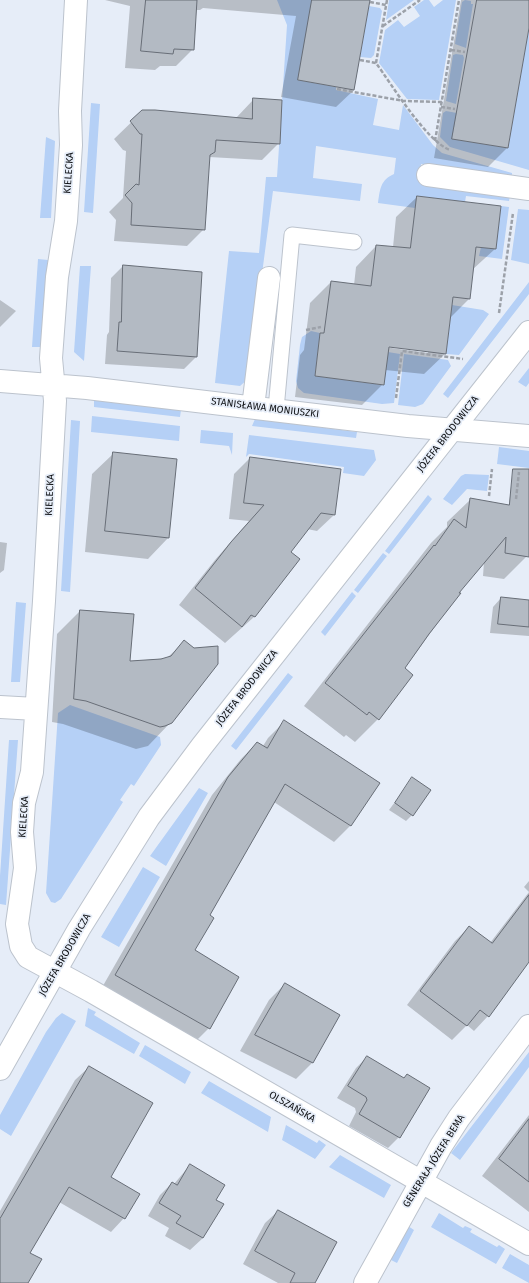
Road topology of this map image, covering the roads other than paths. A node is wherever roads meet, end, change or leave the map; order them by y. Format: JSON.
{"nodes":[{"id":1,"x":76,"y":0,"type":"edge"},
{"id":2,"x":428,"y":175,"type":"dead end"},
{"id":3,"x":529,"y":189,"type":"edge"},
{"id":4,"x":354,"y":242,"type":"dead end"},
{"id":5,"x":269,"y":278,"type":"dead end"},
{"id":6,"x":529,"y":332,"type":"edge"},
{"id":7,"x":0,"y":381,"type":"edge"},
{"id":8,"x":54,"y":386,"type":"junction"},
{"id":9,"x":253,"y":407,"type":"junction"},
{"id":10,"x":276,"y":409,"type":"junction"},
{"id":11,"x":452,"y":430,"type":"junction"},
{"id":12,"x":529,"y":436,"type":"edge"},
{"id":13,"x":0,"y":707,"type":"edge"},
{"id":14,"x":36,"y":709,"type":"junction"},
{"id":15,"x":54,"y":972,"type":"junction"},
{"id":16,"x":529,"y":1026,"type":"edge"},
{"id":17,"x":2,"y":1062,"type":"edge"},
{"id":18,"x":420,"y":1181,"type":"junction"},
{"id":19,"x":529,"y":1244,"type":"edge"},
{"id":20,"x":364,"y":1283,"type":"edge"}],
"edges":[{"from":1,"to":8,"type":"street","name":"KIELECKA"},
{"from":2,"to":3,"type":"street"},
{"from":4,"to":10,"type":"lane"},
{"from":5,"to":9,"type":"street"},
{"from":6,"to":11,"type":"street","name":"JÓZEFA BRODOWICZA"},
{"from":7,"to":8,"type":"street","name":"STANISŁAWA MONIUSZKI"},
{"from":8,"to":9,"type":"street","name":"STANISŁAWA MONIUSZKI"},
{"from":8,"to":14,"type":"street","name":"KIELECKA"},
{"from":9,"to":10,"type":"street","name":"STANISŁAWA MONIUSZKI"},
{"from":10,"to":11,"type":"street","name":"STANISŁAWA MONIUSZKI"},
{"from":11,"to":12,"type":"street","name":"STANISŁAWA MONIUSZKI"},
{"from":11,"to":15,"type":"street","name":"JÓZEFA BRODOWICZA"},
{"from":13,"to":14,"type":"street"},
{"from":14,"to":15,"type":"street","name":"KIELECKA"},
{"from":15,"to":17,"type":"street","name":"JÓZEFA BRODOWICZA"},
{"from":15,"to":18,"type":"street","name":"OLSZAŃSKA"},
{"from":16,"to":18,"type":"street","name":"GENERAŁA JÓZEFA BEMA"},
{"from":18,"to":19,"type":"street","name":"OLSZAŃSKA"},
{"from":18,"to":20,"type":"street","name":"GENERAŁA JÓZEFA BEMA"}]}
